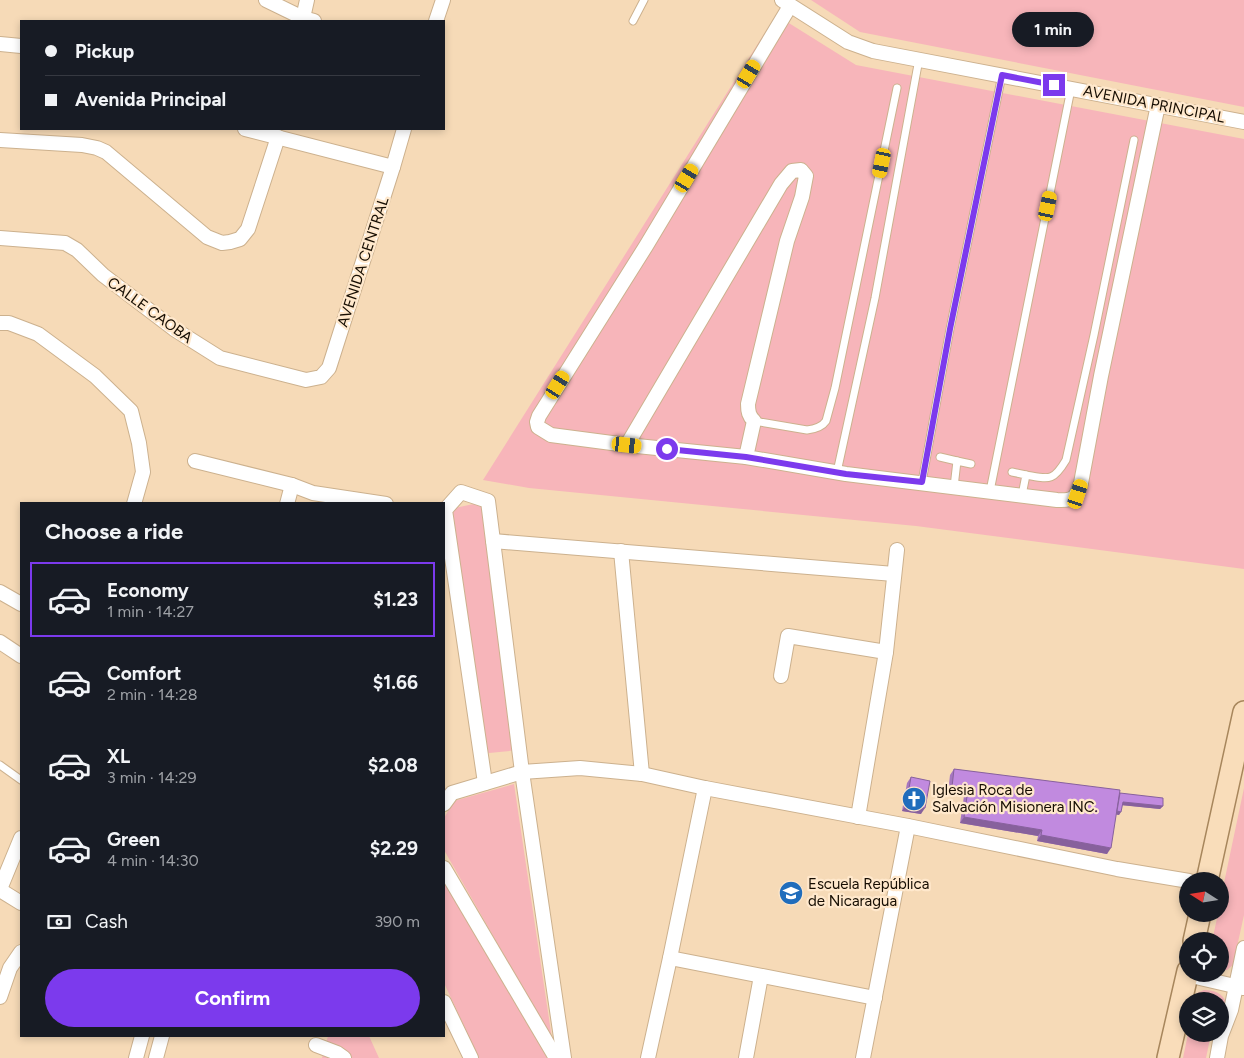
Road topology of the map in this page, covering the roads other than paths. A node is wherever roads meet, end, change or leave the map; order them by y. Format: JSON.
{"nodes":[{"id":1,"x":266,"y":0,"type":"edge"},
{"id":2,"x":307,"y":0,"type":"edge"},
{"id":3,"x":443,"y":0,"type":"edge"},
{"id":4,"x":644,"y":0,"type":"edge"},
{"id":5,"x":786,"y":3,"type":"edge"},
{"id":6,"x":308,"y":19,"type":"edge"},
{"id":7,"x":436,"y":20,"type":"edge"},
{"id":8,"x":633,"y":21,"type":"dead end"},
{"id":9,"x":0,"y":44,"type":"edge"},
{"id":10,"x":20,"y":46,"type":"edge"},
{"id":11,"x":919,"y":59,"type":"junction"},
{"id":12,"x":1002,"y":75,"type":"junction"},
{"id":13,"x":897,"y":88,"type":"dead end"},
{"id":14,"x":1071,"y":89,"type":"junction"},
{"id":15,"x":1158,"y":105,"type":"junction"},
{"id":16,"x":1244,"y":122,"type":"edge"},
{"id":17,"x":249,"y":130,"type":"edge"},
{"id":18,"x":404,"y":130,"type":"edge"},
{"id":19,"x":278,"y":137,"type":"junction"},
{"id":20,"x":0,"y":140,"type":"edge"},
{"id":21,"x":1134,"y":140,"type":"dead end"},
{"id":22,"x":393,"y":168,"type":"junction"},
{"id":23,"x":0,"y":238,"type":"edge"},
{"id":24,"x":0,"y":323,"type":"edge"},
{"id":25,"x":306,"y":380,"type":"joint"},
{"id":26,"x":754,"y":422,"type":"junction"},
{"id":27,"x":627,"y":445,"type":"junction"},
{"id":28,"x":746,"y":457,"type":"junction"},
{"id":29,"x":940,"y":457,"type":"dead end"},
{"id":30,"x":195,"y":460,"type":"dead end"},
{"id":31,"x":957,"y":461,"type":"junction"},
{"id":32,"x":970,"y":464,"type":"dead end"},
{"id":33,"x":837,"y":472,"type":"junction"},
{"id":34,"x":1012,"y":472,"type":"dead end"},
{"id":35,"x":1026,"y":475,"type":"junction"},
{"id":36,"x":922,"y":482,"type":"junction"},
{"id":37,"x":292,"y":485,"type":"junction"},
{"id":38,"x":954,"y":486,"type":"junction"},
{"id":39,"x":990,"y":491,"type":"junction"},
{"id":40,"x":1022,"y":495,"type":"junction"},
{"id":41,"x":311,"y":498,"type":"edge"},
{"id":42,"x":134,"y":502,"type":"edge"},
{"id":43,"x":288,"y":502,"type":"edge"},
{"id":44,"x":360,"y":502,"type":"edge"},
{"id":45,"x":445,"y":509,"type":"edge"},
{"id":46,"x":445,"y":517,"type":"edge"},
{"id":47,"x":493,"y":541,"type":"junction"},
{"id":48,"x":897,"y":550,"type":"dead end"},
{"id":49,"x":621,"y":551,"type":"junction"},
{"id":50,"x":894,"y":574,"type":"junction"},
{"id":51,"x":0,"y":592,"type":"edge"},
{"id":52,"x":20,"y":603,"type":"edge"},
{"id":53,"x":0,"y":642,"type":"edge"},
{"id":54,"x":886,"y":652,"type":"junction"},
{"id":55,"x":20,"y":655,"type":"edge"},
{"id":56,"x":780,"y":676,"type":"dead end"},
{"id":57,"x":1244,"y":712,"type":"edge"},
{"id":58,"x":1240,"y":754,"type":"edge"},
{"id":59,"x":0,"y":765,"type":"edge"},
{"id":60,"x":522,"y":772,"type":"junction"},
{"id":61,"x":642,"y":774,"type":"junction"},
{"id":62,"x":20,"y":779,"type":"edge"},
{"id":63,"x":485,"y":783,"type":"junction"},
{"id":64,"x":705,"y":788,"type":"junction"},
{"id":65,"x":445,"y":803,"type":"edge"},
{"id":66,"x":858,"y":817,"type":"junction"},
{"id":67,"x":908,"y":826,"type":"junction"},
{"id":68,"x":20,"y":840,"type":"edge"},
{"id":69,"x":445,"y":870,"type":"edge"},
{"id":70,"x":1210,"y":872,"type":"edge"},
{"id":71,"x":1179,"y":879,"type":"edge"},
{"id":72,"x":0,"y":889,"type":"edge"},
{"id":73,"x":20,"y":902,"type":"edge"},
{"id":74,"x":1244,"y":948,"type":"edge"},
{"id":75,"x":20,"y":953,"type":"edge"},
{"id":76,"x":670,"y":958,"type":"junction"},
{"id":77,"x":761,"y":976,"type":"junction"},
{"id":78,"x":1185,"y":982,"type":"edge"},
{"id":79,"x":1219,"y":982,"type":"edge"},
{"id":80,"x":1240,"y":988,"type":"edge"},
{"id":81,"x":1,"y":990,"type":"edge"},
{"id":82,"x":875,"y":998,"type":"junction"},
{"id":83,"x":445,"y":1004,"type":"edge"},
{"id":84,"x":142,"y":1037,"type":"edge"},
{"id":85,"x":162,"y":1037,"type":"edge"},
{"id":86,"x":315,"y":1046,"type":"edge"},
{"id":87,"x":136,"y":1058,"type":"edge"},
{"id":88,"x":156,"y":1058,"type":"edge"},
{"id":89,"x":344,"y":1058,"type":"edge"},
{"id":90,"x":470,"y":1058,"type":"edge"},
{"id":91,"x":556,"y":1058,"type":"edge"},
{"id":92,"x":564,"y":1058,"type":"edge"},
{"id":93,"x":648,"y":1058,"type":"edge"},
{"id":94,"x":746,"y":1058,"type":"edge"},
{"id":95,"x":863,"y":1058,"type":"edge"},
{"id":96,"x":1168,"y":1058,"type":"edge"},
{"id":97,"x":1217,"y":1058,"type":"edge"}],
"edges":[{"from":1,"to":6,"type":"street"},
{"from":2,"to":6,"type":"street"},
{"from":3,"to":7,"type":"street"},
{"from":4,"to":8,"type":"lane"},
{"from":5,"to":11,"type":"street","name":"AVENIDA PRINCIPAL"},
{"from":5,"to":27,"type":"street"},
{"from":9,"to":10,"type":"street"},
{"from":11,"to":12,"type":"street","name":"AVENIDA PRINCIPAL"},
{"from":11,"to":33,"type":"lane"},
{"from":12,"to":14,"type":"street","name":"AVENIDA PRINCIPAL"},
{"from":12,"to":36,"type":"lane"},
{"from":13,"to":26,"type":"lane"},
{"from":14,"to":15,"type":"street","name":"AVENIDA PRINCIPAL"},
{"from":14,"to":39,"type":"lane"},
{"from":15,"to":16,"type":"street","name":"AVENIDA PRINCIPAL"},
{"from":15,"to":40,"type":"street"},
{"from":17,"to":19,"type":"street"},
{"from":18,"to":22,"type":"street","name":"AVENIDA CENTRAL"},
{"from":19,"to":20,"type":"street"},
{"from":19,"to":22,"type":"street"},
{"from":21,"to":35,"type":"lane"},
{"from":22,"to":25,"type":"street","name":"AVENIDA CENTRAL"},
{"from":23,"to":25,"type":"street","name":"CALLE CAOBA"},
{"from":24,"to":42,"type":"street"},
{"from":26,"to":27,"type":"street"},
{"from":26,"to":28,"type":"street"},
{"from":27,"to":28,"type":"street"},
{"from":28,"to":33,"type":"street"},
{"from":29,"to":31,"type":"lane"},
{"from":30,"to":37,"type":"street"},
{"from":31,"to":32,"type":"lane"},
{"from":31,"to":38,"type":"lane"},
{"from":33,"to":36,"type":"street"},
{"from":34,"to":35,"type":"lane"},
{"from":35,"to":40,"type":"lane"},
{"from":36,"to":38,"type":"street"},
{"from":37,"to":41,"type":"street"},
{"from":37,"to":43,"type":"street"},
{"from":38,"to":39,"type":"street"},
{"from":39,"to":40,"type":"street"},
{"from":41,"to":44,"type":"street"},
{"from":45,"to":47,"type":"street"},
{"from":46,"to":63,"type":"street"},
{"from":47,"to":49,"type":"street"},
{"from":47,"to":60,"type":"street"},
{"from":48,"to":50,"type":"street"},
{"from":49,"to":50,"type":"street"},
{"from":49,"to":61,"type":"street"},
{"from":50,"to":54,"type":"street"},
{"from":51,"to":52,"type":"street"},
{"from":53,"to":55,"type":"street"},
{"from":54,"to":56,"type":"street"},
{"from":54,"to":66,"type":"street"},
{"from":57,"to":58,"type":"main road"},
{"from":58,"to":70,"type":"main road"},
{"from":59,"to":62,"type":"lane"},
{"from":60,"to":61,"type":"street"},
{"from":60,"to":63,"type":"street"},
{"from":60,"to":92,"type":"street"},
{"from":61,"to":64,"type":"street"},
{"from":63,"to":65,"type":"street"},
{"from":64,"to":66,"type":"street"},
{"from":64,"to":76,"type":"street"},
{"from":66,"to":67,"type":"street"},
{"from":67,"to":71,"type":"street"},
{"from":67,"to":82,"type":"street"},
{"from":68,"to":72,"type":"street"},
{"from":69,"to":91,"type":"street"},
{"from":72,"to":73,"type":"street"},
{"from":74,"to":80,"type":"street"},
{"from":75,"to":81,"type":"street"},
{"from":76,"to":77,"type":"street"},
{"from":76,"to":93,"type":"street"},
{"from":77,"to":82,"type":"street"},
{"from":77,"to":94,"type":"street"},
{"from":78,"to":96,"type":"main road"},
{"from":79,"to":80,"type":"street"},
{"from":80,"to":97,"type":"street"},
{"from":82,"to":95,"type":"street"},
{"from":83,"to":90,"type":"street"},
{"from":84,"to":87,"type":"street"},
{"from":85,"to":88,"type":"street"},
{"from":86,"to":89,"type":"street"}]}
